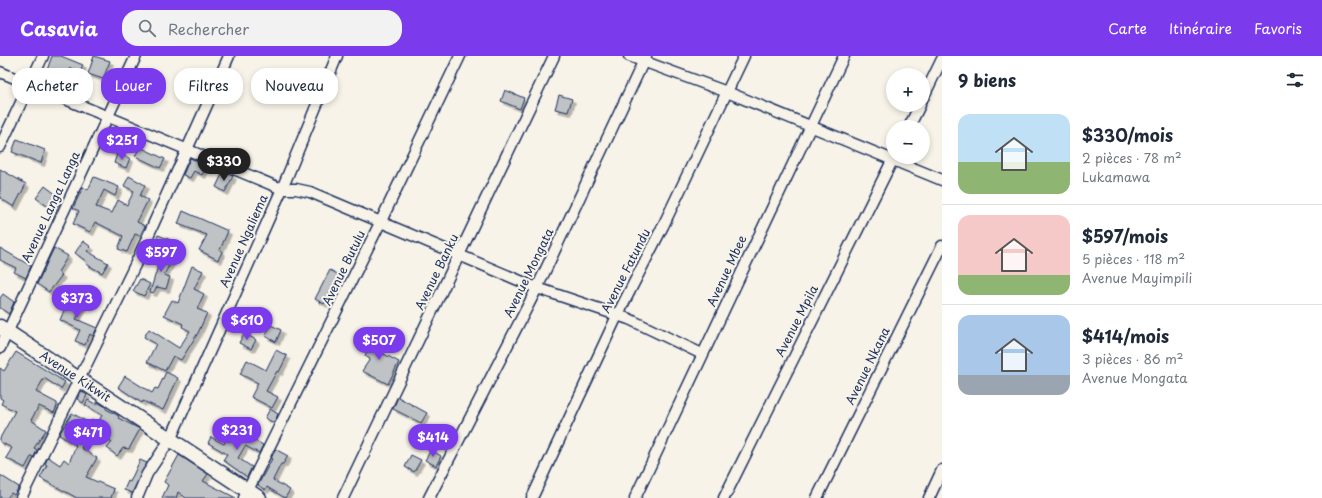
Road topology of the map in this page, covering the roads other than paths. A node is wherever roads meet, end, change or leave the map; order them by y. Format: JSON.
{"nodes":[{"id":1,"x":43,"y":56,"type":"edge"},
{"id":2,"x":136,"y":56,"type":"edge"},
{"id":3,"x":229,"y":56,"type":"edge"},
{"id":4,"x":337,"y":56,"type":"edge"},
{"id":5,"x":460,"y":56,"type":"edge"},
{"id":6,"x":554,"y":56,"type":"edge"},
{"id":7,"x":629,"y":56,"type":"edge"},
{"id":8,"x":744,"y":56,"type":"edge"},
{"id":9,"x":844,"y":56,"type":"edge"},
{"id":10,"x":645,"y":59,"type":"edge"},
{"id":11,"x":942,"y":59,"type":"edge"},
{"id":12,"x":37,"y":68,"type":"edge"},
{"id":13,"x":0,"y":72,"type":"edge"},
{"id":14,"x":12,"y":77,"type":"edge"},
{"id":15,"x":930,"y":84,"type":"edge"},
{"id":16,"x":727,"y":92,"type":"junction"},
{"id":17,"x":20,"y":104,"type":"edge"},
{"id":18,"x":77,"y":104,"type":"edge"},
{"id":19,"x":107,"y":116,"type":"junction"},
{"id":20,"x":811,"y":125,"type":"junction"},
{"id":21,"x":0,"y":147,"type":"edge"},
{"id":22,"x":186,"y":149,"type":"junction"},
{"id":23,"x":886,"y":155,"type":"edge"},
{"id":24,"x":891,"y":164,"type":"edge"},
{"id":25,"x":907,"y":164,"type":"edge"},
{"id":26,"x":942,"y":180,"type":"edge"},
{"id":27,"x":282,"y":189,"type":"junction"},
{"id":28,"x":381,"y":221,"type":"junction"},
{"id":29,"x":942,"y":246,"type":"edge"},
{"id":30,"x":460,"y":255,"type":"junction"},
{"id":31,"x":537,"y":288,"type":"junction"},
{"id":32,"x":618,"y":316,"type":"junction"},
{"id":33,"x":4,"y":329,"type":"edge"},
{"id":34,"x":0,"y":348,"type":"edge"},
{"id":35,"x":702,"y":354,"type":"junction"},
{"id":36,"x":78,"y":379,"type":"junction"},
{"id":37,"x":171,"y":438,"type":"junction"},
{"id":38,"x":942,"y":470,"type":"edge"},
{"id":39,"x":251,"y":496,"type":"edge"},
{"id":40,"x":21,"y":498,"type":"edge"},
{"id":41,"x":137,"y":498,"type":"edge"},
{"id":42,"x":343,"y":498,"type":"edge"},
{"id":43,"x":429,"y":498,"type":"edge"},
{"id":44,"x":532,"y":498,"type":"edge"},
{"id":45,"x":635,"y":498,"type":"edge"},
{"id":46,"x":724,"y":498,"type":"edge"},
{"id":47,"x":817,"y":498,"type":"edge"},
{"id":48,"x":928,"y":498,"type":"edge"}],
"edges":[{"from":1,"to":12,"type":"street"},
{"from":2,"to":19,"type":"street","name":"Avenue Langa Langa"},
{"from":3,"to":22,"type":"street"},
{"from":4,"to":27,"type":"street","name":"Avenue Ngaliema"},
{"from":5,"to":28,"type":"street","name":"Avenue Butulu"},
{"from":6,"to":30,"type":"street","name":"Avenue Banku"},
{"from":7,"to":10,"type":"street"},
{"from":8,"to":16,"type":"street","name":"Avenue Fatundu"},
{"from":9,"to":20,"type":"street","name":"Avenue Mbee"},
{"from":10,"to":16,"type":"street"},
{"from":10,"to":31,"type":"street","name":"Avenue Mongata"},
{"from":11,"to":15,"type":"street"},
{"from":13,"to":14,"type":"street"},
{"from":16,"to":20,"type":"street"},
{"from":16,"to":32,"type":"street","name":"Avenue Fatundu"},
{"from":17,"to":21,"type":"street"},
{"from":18,"to":19,"type":"street"},
{"from":19,"to":22,"type":"street"},
{"from":19,"to":33,"type":"street","name":"Avenue Langa Langa"},
{"from":20,"to":23,"type":"street"},
{"from":20,"to":35,"type":"street","name":"Avenue Mbee"},
{"from":22,"to":27,"type":"street"},
{"from":22,"to":36,"type":"street"},
{"from":24,"to":46,"type":"street","name":"Avenue Mpila"},
{"from":25,"to":26,"type":"street"},
{"from":27,"to":28,"type":"street"},
{"from":27,"to":37,"type":"street","name":"Avenue Ngaliema"},
{"from":28,"to":30,"type":"street"},
{"from":28,"to":39,"type":"street","name":"Avenue Butulu"},
{"from":29,"to":47,"type":"street","name":"Avenue Nkana"},
{"from":30,"to":31,"type":"street"},
{"from":30,"to":42,"type":"street","name":"Avenue Banku"},
{"from":31,"to":32,"type":"street"},
{"from":31,"to":43,"type":"street","name":"Avenue Mongata"},
{"from":32,"to":35,"type":"street"},
{"from":32,"to":44,"type":"street","name":"Avenue Fatundu"},
{"from":33,"to":34,"type":"street","name":"Avenue Langa Langa"},
{"from":33,"to":36,"type":"main road","name":"Avenue Kikwit"},
{"from":35,"to":45,"type":"street","name":"Avenue Mbee"},
{"from":36,"to":37,"type":"main road","name":"Avenue Kikwit"},
{"from":36,"to":40,"type":"street"},
{"from":37,"to":39,"type":"main road","name":"Avenue Kikwit"},
{"from":37,"to":41,"type":"street","name":"Avenue Ngaliema"},
{"from":38,"to":48,"type":"street"}]}
